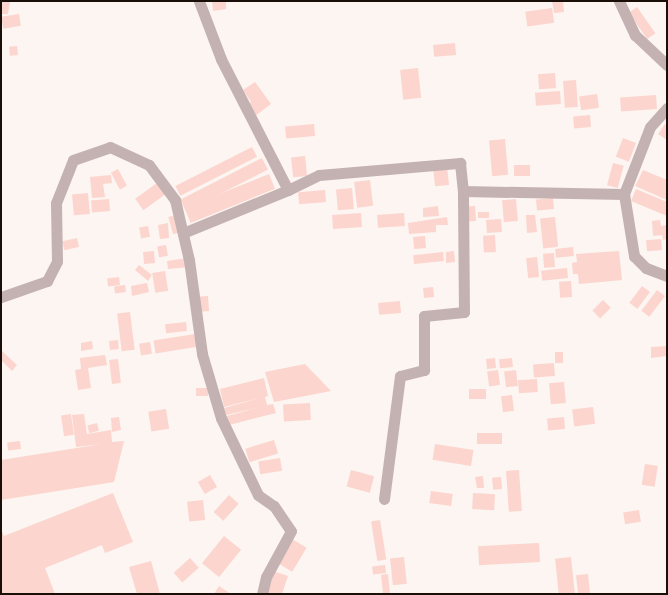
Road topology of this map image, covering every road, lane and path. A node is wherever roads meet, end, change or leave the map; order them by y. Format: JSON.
{"nodes":[{"id":1,"x":199,"y":1,"type":"edge"},
{"id":2,"x":620,"y":1,"type":"edge"},
{"id":3,"x":667,"y":65,"type":"edge"},
{"id":4,"x":667,"y":108,"type":"edge"},
{"id":5,"x":288,"y":190,"type":"junction"},
{"id":6,"x":462,"y":191,"type":"junction"},
{"id":7,"x":624,"y":194,"type":"junction"},
{"id":8,"x":183,"y":233,"type":"junction"},
{"id":9,"x":667,"y":276,"type":"edge"},
{"id":10,"x":1,"y":297,"type":"edge"},
{"id":11,"x":384,"y":499,"type":"dead end"},
{"id":12,"x":262,"y":594,"type":"edge"}],
"edges":[{"from":1,"to":5,"type":"street"},
{"from":2,"to":3,"type":"street"},
{"from":4,"to":7,"type":"street"},
{"from":5,"to":6,"type":"street"},
{"from":5,"to":8,"type":"street"},
{"from":6,"to":7,"type":"street"},
{"from":6,"to":11,"type":"street"},
{"from":7,"to":9,"type":"street"},
{"from":8,"to":10,"type":"street"},
{"from":8,"to":12,"type":"street"}]}
